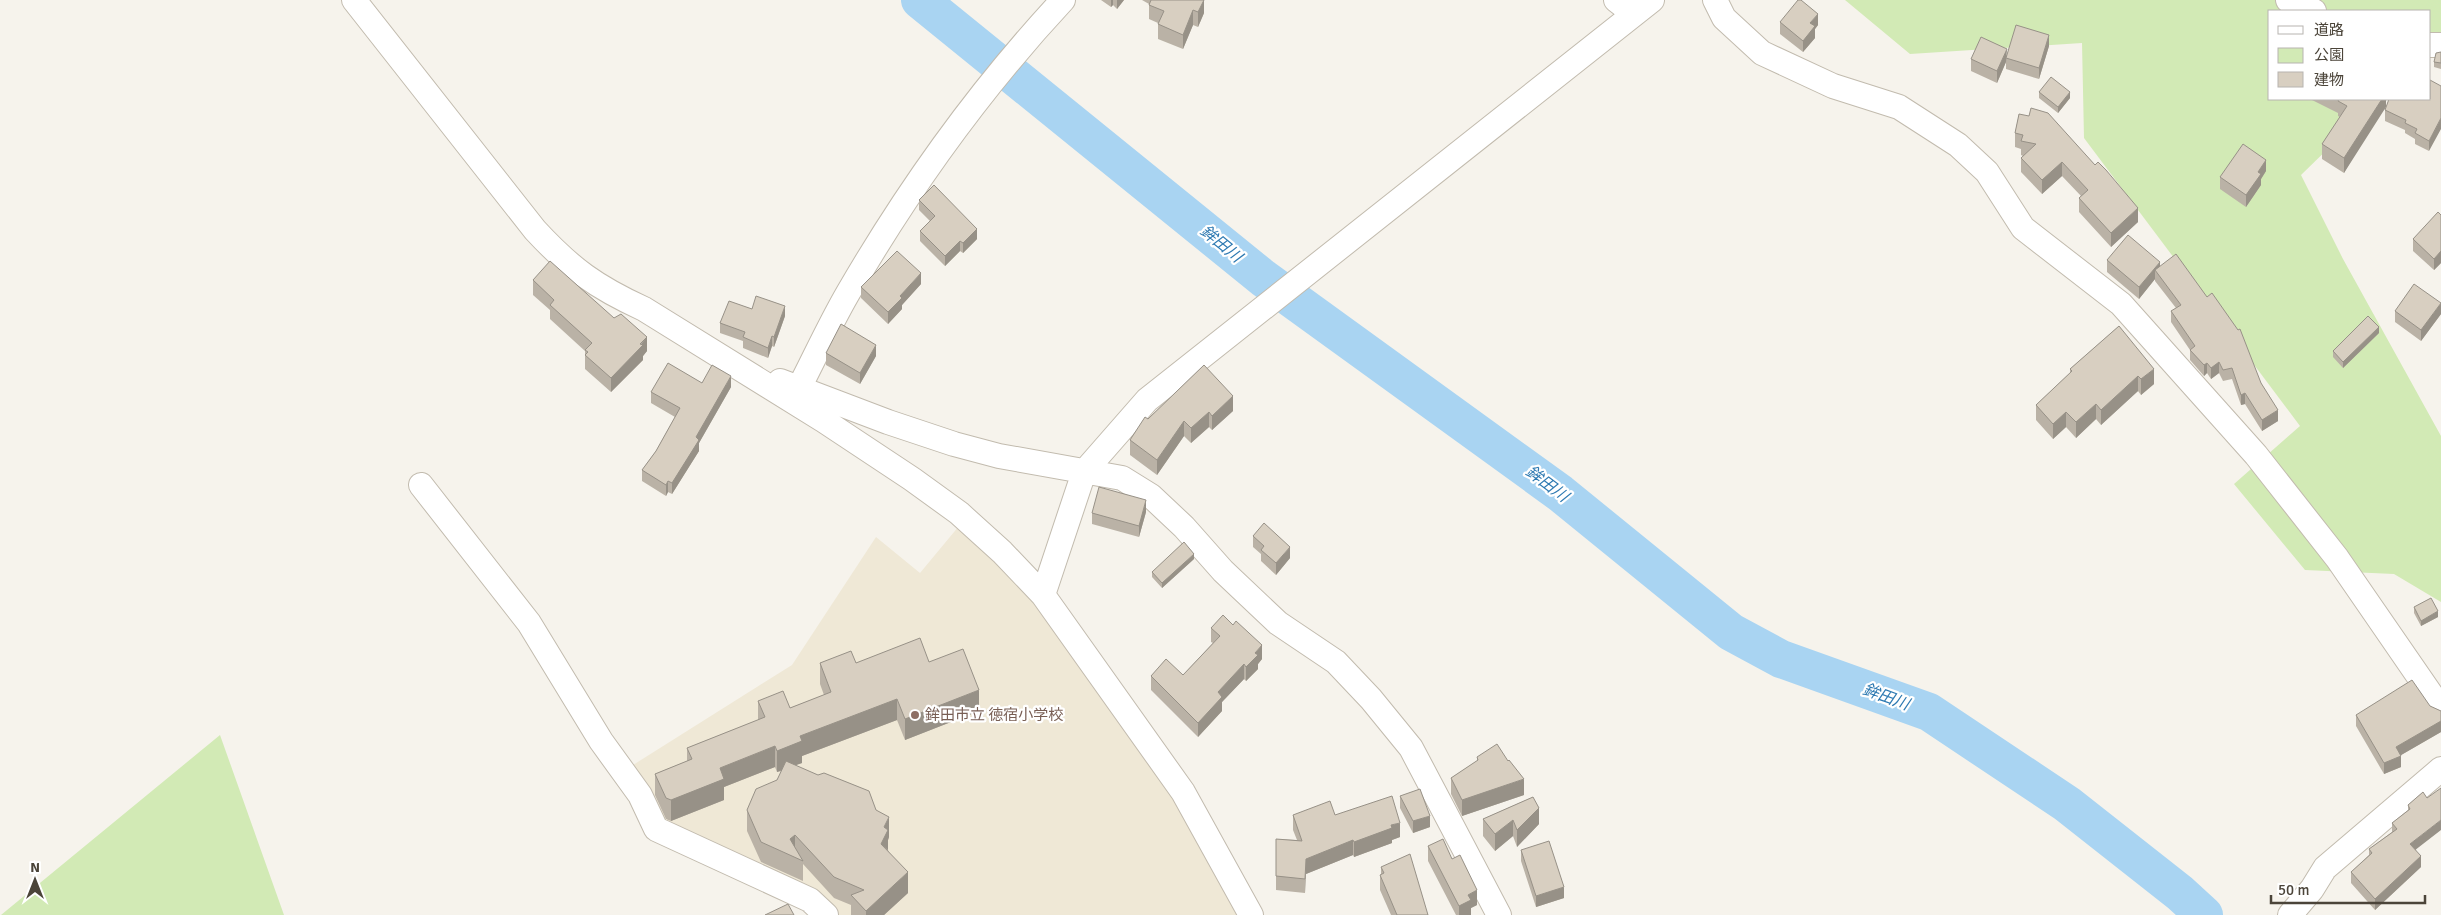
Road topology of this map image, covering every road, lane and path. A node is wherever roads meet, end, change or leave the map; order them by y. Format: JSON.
{"nodes":[{"id":1,"x":354,"y":0,"type":"edge"},
{"id":2,"x":1063,"y":0,"type":"edge"},
{"id":3,"x":1715,"y":0,"type":"edge"},
{"id":4,"x":2288,"y":0,"type":"edge"},
{"id":5,"x":1634,"y":5,"type":"edge"},
{"id":6,"x":2312,"y":10,"type":"edge"},
{"id":7,"x":733,"y":365,"type":"junction"},
{"id":8,"x":799,"y":388,"type":"junction"},
{"id":9,"x":1084,"y":472,"type":"junction"},
{"id":10,"x":421,"y":485,"type":"dead end"},
{"id":11,"x":1043,"y":595,"type":"junction"},
{"id":12,"x":2441,"y":709,"type":"edge"},
{"id":13,"x":2441,"y":769,"type":"edge"},
{"id":14,"x":826,"y":915,"type":"edge"},
{"id":15,"x":1252,"y":915,"type":"edge"},
{"id":16,"x":1499,"y":915,"type":"edge"},
{"id":17,"x":2290,"y":915,"type":"edge"}],
"edges":[{"from":1,"to":7,"type":"street"},
{"from":2,"to":8,"type":"street"},
{"from":3,"to":12,"type":"street"},
{"from":4,"to":6,"type":"street"},
{"from":5,"to":9,"type":"street"},
{"from":7,"to":8,"type":"street"},
{"from":7,"to":11,"type":"street"},
{"from":8,"to":9,"type":"street"},
{"from":9,"to":11,"type":"street"},
{"from":9,"to":16,"type":"street"},
{"from":10,"to":14,"type":"street"},
{"from":11,"to":15,"type":"street"},
{"from":13,"to":17,"type":"street"}]}
